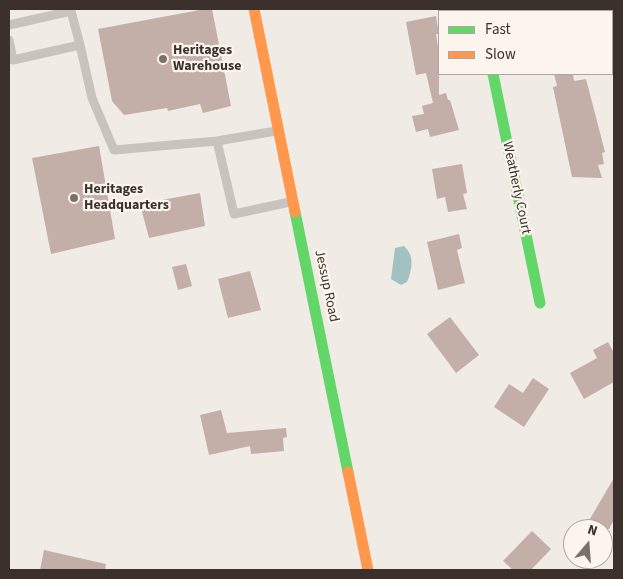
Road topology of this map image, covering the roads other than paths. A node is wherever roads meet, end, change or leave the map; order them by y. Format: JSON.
{"nodes":[{"id":1,"x":254,"y":9,"type":"edge"},
{"id":2,"x":71,"y":10,"type":"edge"},
{"id":3,"x":9,"y":25,"type":"edge"},
{"id":4,"x":9,"y":40,"type":"edge"},
{"id":5,"x":80,"y":45,"type":"junction"},
{"id":6,"x":493,"y":75,"type":"edge"},
{"id":7,"x":278,"y":130,"type":"junction"},
{"id":8,"x":217,"y":141,"type":"junction"},
{"id":9,"x":293,"y":202,"type":"junction"},
{"id":10,"x":540,"y":303,"type":"dead end"},
{"id":11,"x":368,"y":570,"type":"edge"}],
"edges":[{"from":1,"to":7,"type":"street","name":"Jessup Road"},
{"from":2,"to":3,"type":"lane"},
{"from":2,"to":5,"type":"lane"},
{"from":4,"to":5,"type":"lane"},
{"from":5,"to":8,"type":"lane"},
{"from":6,"to":10,"type":"street","name":"Weatherly Court"},
{"from":7,"to":8,"type":"lane"},
{"from":7,"to":9,"type":"street","name":"Jessup Road"},
{"from":8,"to":9,"type":"lane"},
{"from":9,"to":11,"type":"street","name":"Jessup Road"}]}
